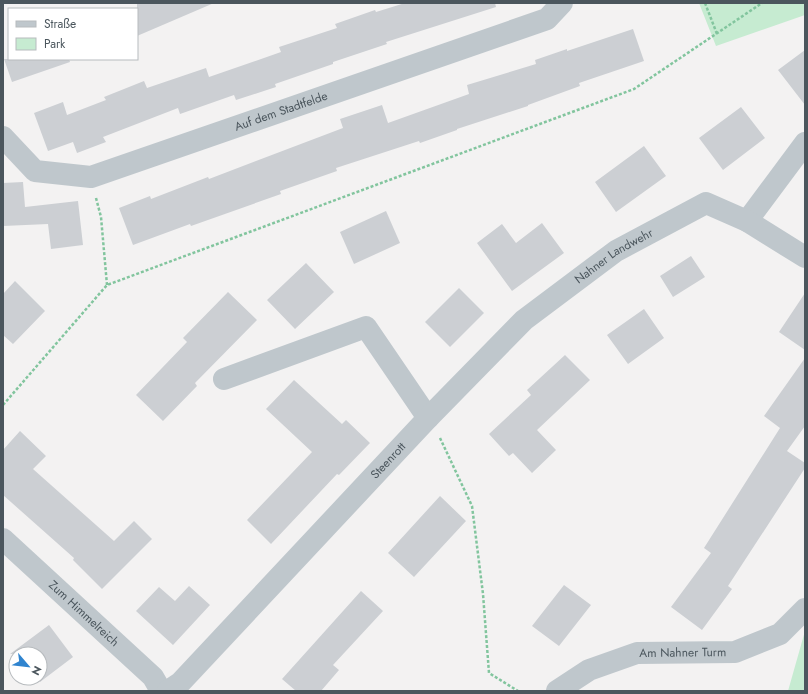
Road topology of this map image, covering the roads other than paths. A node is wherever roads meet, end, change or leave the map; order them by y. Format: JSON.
{"nodes":[{"id":1,"x":562,"y":3,"type":"edge"},
{"id":2,"x":3,"y":137,"type":"edge"},
{"id":3,"x":805,"y":143,"type":"edge"},
{"id":4,"x":747,"y":221,"type":"junction"},
{"id":5,"x":805,"y":257,"type":"edge"},
{"id":6,"x":224,"y":379,"type":"dead end"},
{"id":7,"x":428,"y":418,"type":"junction"},
{"id":8,"x":3,"y":540,"type":"edge"},
{"id":9,"x":805,"y":609,"type":"edge"},
{"id":10,"x":161,"y":691,"type":"edge"},
{"id":11,"x":168,"y":691,"type":"edge"},
{"id":12,"x":557,"y":691,"type":"edge"}],
"edges":[{"from":1,"to":2,"type":"street","name":"Auf dem Stadtfelde"},
{"from":3,"to":4,"type":"street"},
{"from":4,"to":5,"type":"street"},
{"from":4,"to":7,"type":"street","name":"Nahner Landwehr"},
{"from":6,"to":7,"type":"street"},
{"from":7,"to":11,"type":"street","name":"Steenrott"},
{"from":8,"to":10,"type":"street","name":"Zum Himmelreich"},
{"from":9,"to":12,"type":"street","name":"Am Nahner Turm"}]}
